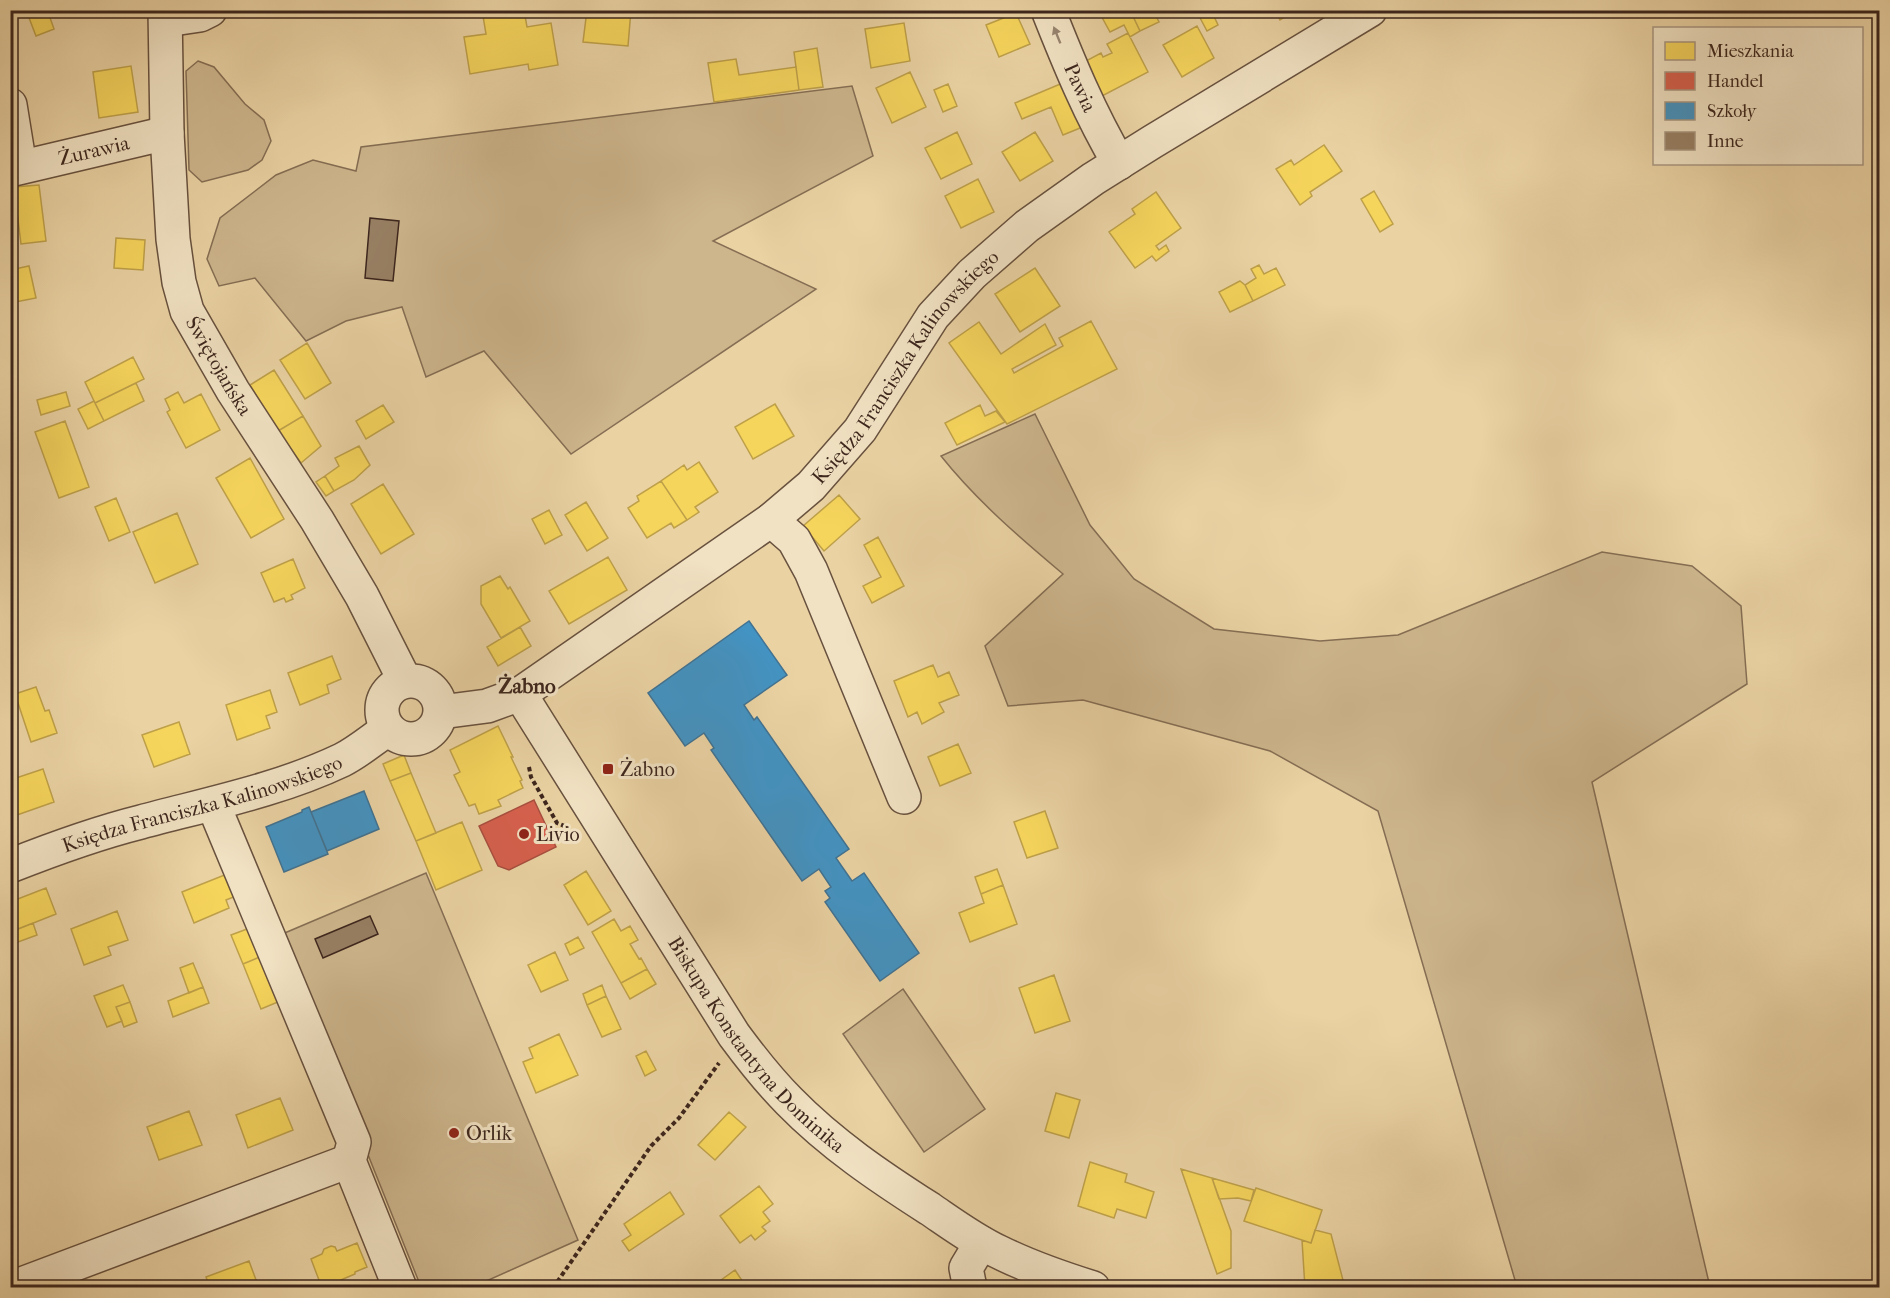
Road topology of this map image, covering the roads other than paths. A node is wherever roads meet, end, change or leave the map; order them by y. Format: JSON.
{"nodes":[{"id":1,"x":210,"y":10,"type":"edge"},
{"id":2,"x":1047,"y":10,"type":"edge"},
{"id":3,"x":1370,"y":10,"type":"edge"},
{"id":4,"x":165,"y":15,"type":"edge"},
{"id":5,"x":10,"y":105,"type":"edge"},
{"id":6,"x":167,"y":133,"type":"junction"},
{"id":7,"x":1119,"y":163,"type":"junction"},
{"id":8,"x":15,"y":169,"type":"edge"},
{"id":9,"x":771,"y":520,"type":"junction"},
{"id":10,"x":405,"y":681,"type":"junction"},
{"id":11,"x":520,"y":694,"type":"junction"},
{"id":12,"x":441,"y":712,"type":"junction"},
{"id":13,"x":388,"y":729,"type":"junction"},
{"id":14,"x":904,"y":797,"type":"dead end"},
{"id":15,"x":213,"y":804,"type":"junction"},
{"id":16,"x":10,"y":866,"type":"edge"},
{"id":17,"x":349,"y":1161,"type":"junction"},
{"id":18,"x":981,"y":1243,"type":"junction"},
{"id":19,"x":11,"y":1287,"type":"edge"},
{"id":20,"x":400,"y":1287,"type":"edge"},
{"id":21,"x":970,"y":1287,"type":"edge"},
{"id":22,"x":1093,"y":1287,"type":"edge"}],
"edges":[{"from":1,"to":4,"type":"street"},
{"from":7,"to":2,"type":"street","name":"Pawia","one_way":true},
{"from":3,"to":7,"type":"street","name":"Księdza Franciszka Kalinowskiego"},
{"from":4,"to":6,"type":"street","name":"Świętojańska"},
{"from":5,"to":8,"type":"street","name":"Żurawia"},
{"from":6,"to":8,"type":"street","name":"Żurawia"},
{"from":6,"to":10,"type":"street","name":"Świętojańska"},
{"from":7,"to":9,"type":"street","name":"Księdza Franciszka Kalinowskiego"},
{"from":9,"to":11,"type":"street","name":"Księdza Franciszka Kalinowskiego"},
{"from":9,"to":14,"type":"street"},
{"from":10,"to":12,"type":"street"},
{"from":10,"to":13,"type":"street"},
{"from":11,"to":12,"type":"street","name":"Księdza Franciszka Kalinowskiego"},
{"from":11,"to":18,"type":"street","name":"Biskupa Konstantyna Dominika"},
{"from":12,"to":13,"type":"street"},
{"from":13,"to":15,"type":"street","name":"Księdza Franciszka Kalinowskiego"},
{"from":15,"to":16,"type":"street","name":"Księdza Franciszka Kalinowskiego"},
{"from":15,"to":17,"type":"street"},
{"from":17,"to":19,"type":"street"},
{"from":17,"to":20,"type":"street"},
{"from":18,"to":21,"type":"street"},
{"from":18,"to":22,"type":"street","name":"Biskupa Konstantyna Dominika"}]}
